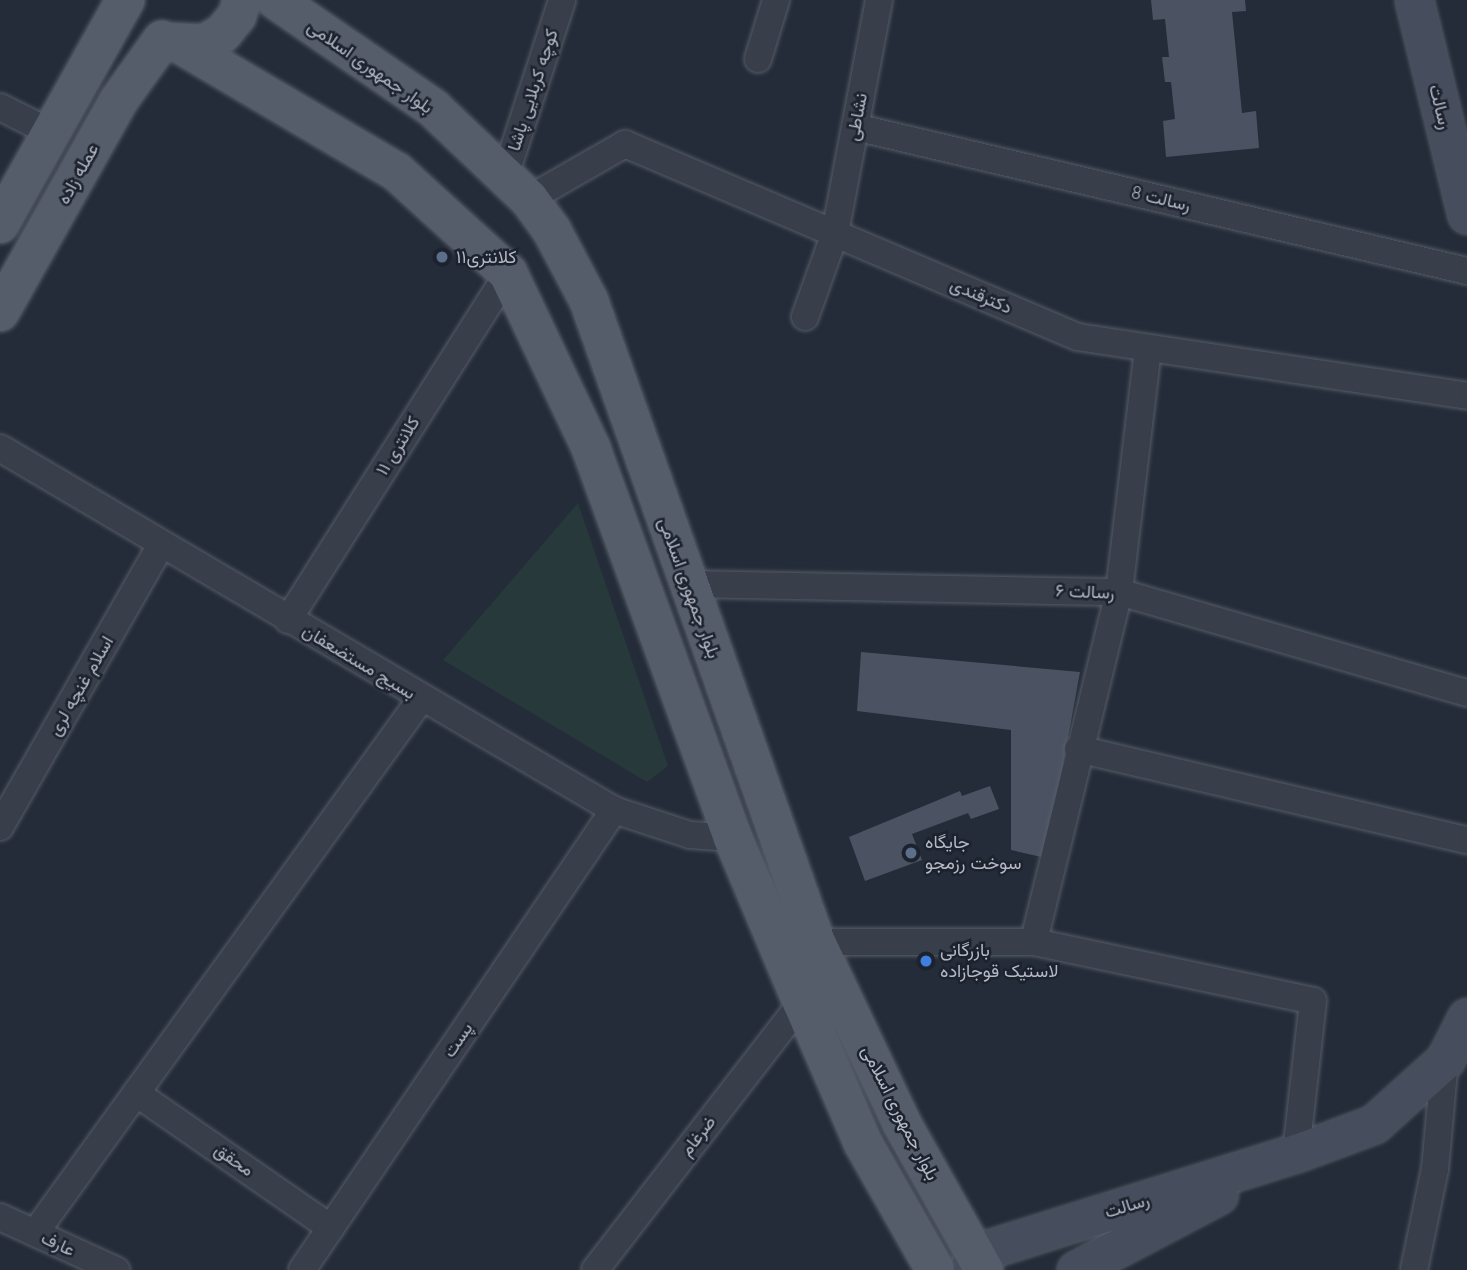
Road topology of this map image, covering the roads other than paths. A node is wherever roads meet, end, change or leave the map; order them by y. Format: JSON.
{"nodes":[{"id":1,"x":125,"y":0,"type":"edge"},
{"id":2,"x":134,"y":0,"type":"edge"},
{"id":3,"x":242,"y":0,"type":"edge"},
{"id":4,"x":276,"y":0,"type":"edge"},
{"id":5,"x":562,"y":0,"type":"edge"},
{"id":6,"x":776,"y":0,"type":"edge"},
{"id":7,"x":879,"y":0,"type":"edge"},
{"id":8,"x":1414,"y":0,"type":"edge"},
{"id":9,"x":173,"y":43,"type":"junction"},
{"id":10,"x":758,"y":60,"type":"dead end"},
{"id":11,"x":0,"y":107,"type":"edge"},
{"id":12,"x":855,"y":127,"type":"junction"},
{"id":13,"x":52,"y":133,"type":"junction"},
{"id":14,"x":1457,"y":144,"type":"edge"},
{"id":15,"x":516,"y":189,"type":"junction"},
{"id":16,"x":1467,"y":215,"type":"edge"},
{"id":17,"x":0,"y":224,"type":"edge"},
{"id":18,"x":835,"y":233,"type":"junction"},
{"id":19,"x":1467,"y":271,"type":"edge"},
{"id":20,"x":508,"y":273,"type":"junction"},
{"id":21,"x":0,"y":312,"type":"edge"},
{"id":22,"x":806,"y":317,"type":"dead end"},
{"id":23,"x":1149,"y":349,"type":"junction"},
{"id":24,"x":1467,"y":396,"type":"edge"},
{"id":25,"x":0,"y":448,"type":"edge"},
{"id":26,"x":161,"y":545,"type":"junction"},
{"id":27,"x":689,"y":584,"type":"junction"},
{"id":28,"x":1119,"y":592,"type":"junction"},
{"id":29,"x":288,"y":620,"type":"junction"},
{"id":30,"x":1467,"y":693,"type":"edge"},
{"id":31,"x":421,"y":699,"type":"junction"},
{"id":32,"x":1078,"y":749,"type":"junction"},
{"id":33,"x":614,"y":810,"type":"junction"},
{"id":34,"x":0,"y":827,"type":"edge"},
{"id":35,"x":733,"y":838,"type":"junction"},
{"id":36,"x":1467,"y":840,"type":"edge"},
{"id":37,"x":816,"y":942,"type":"junction"},
{"id":38,"x":1034,"y":943,"type":"junction"},
{"id":39,"x":802,"y":1002,"type":"junction"},
{"id":40,"x":1467,"y":1017,"type":"edge"},
{"id":41,"x":1445,"y":1060,"type":"junction"},
{"id":42,"x":136,"y":1093,"type":"junction"},
{"id":43,"x":1296,"y":1153,"type":"junction"},
{"id":44,"x":0,"y":1217,"type":"edge"},
{"id":45,"x":331,"y":1228,"type":"junction"},
{"id":46,"x":35,"y":1233,"type":"junction"},
{"id":47,"x":976,"y":1264,"type":"edge"},
{"id":48,"x":116,"y":1270,"type":"edge"},
{"id":49,"x":302,"y":1270,"type":"edge"},
{"id":50,"x":595,"y":1270,"type":"edge"},
{"id":51,"x":935,"y":1270,"type":"edge"},
{"id":52,"x":1076,"y":1270,"type":"edge"},
{"id":53,"x":1415,"y":1270,"type":"edge"}],
"edges":[{"from":1,"to":13,"type":"main road"},
{"from":2,"to":9,"type":"main road"},
{"from":3,"to":9,"type":"main road"},
{"from":4,"to":15,"type":"main road","name":"بلوار جمهوری اسلامی"},
{"from":5,"to":15,"type":"street","name":"کوچه کربلایی پاشا"},
{"from":6,"to":10,"type":"street"},
{"from":7,"to":12,"type":"street","name":"نشاطی"},
{"from":8,"to":14,"type":"main road","name":"رسالت"},
{"from":9,"to":20,"type":"main road"},
{"from":9,"to":21,"type":"main road","name":"عمله زاده"},
{"from":11,"to":13,"type":"street"},
{"from":12,"to":18,"type":"street","name":"نشاطی"},
{"from":12,"to":19,"type":"street","name":"رسالت 8"},
{"from":13,"to":17,"type":"main road"},
{"from":14,"to":16,"type":"main road","name":"رسالت"},
{"from":15,"to":18,"type":"street","name":"دکترقندی"},
{"from":15,"to":27,"type":"main road","name":"بلوار جمهوری اسلامی"},
{"from":18,"to":22,"type":"street","name":"نشاطی"},
{"from":18,"to":23,"type":"street","name":"دکترقندی"},
{"from":20,"to":29,"type":"street","name":"کلانتری ۱۱"},
{"from":20,"to":35,"type":"main road"},
{"from":23,"to":24,"type":"street","name":"دکترقندی"},
{"from":23,"to":28,"type":"street"},
{"from":25,"to":26,"type":"street","name":"بسیج مستضعفان"},
{"from":26,"to":29,"type":"street","name":"بسیج مستضعفان"},
{"from":26,"to":34,"type":"street","name":"اسلام غنچه لری"},
{"from":27,"to":28,"type":"street","name":"رسالت ۶"},
{"from":27,"to":37,"type":"main road","name":"بلوار جمهوری اسلامی"},
{"from":28,"to":30,"type":"street","name":"رسالت ۶"},
{"from":28,"to":32,"type":"street"},
{"from":29,"to":31,"type":"street","name":"بسیج مستضعفان"},
{"from":31,"to":33,"type":"street","name":"بسیج مستضعفان"},
{"from":31,"to":42,"type":"street"},
{"from":32,"to":36,"type":"street"},
{"from":32,"to":38,"type":"street"},
{"from":33,"to":35,"type":"street","name":"بسیج مستضعفان"},
{"from":33,"to":45,"type":"street","name":"پست"},
{"from":35,"to":39,"type":"main road"},
{"from":37,"to":38,"type":"street"},
{"from":37,"to":47,"type":"main road","name":"بلوار جمهوری اسلامی"},
{"from":38,"to":43,"type":"street"},
{"from":39,"to":50,"type":"street","name":"ضرغام"},
{"from":39,"to":51,"type":"main road"},
{"from":40,"to":41,"type":"main road","name":"رسالت"},
{"from":41,"to":43,"type":"main road","name":"رسالت"},
{"from":41,"to":53,"type":"street"},
{"from":42,"to":45,"type":"street","name":"محقق"},
{"from":42,"to":46,"type":"street"},
{"from":43,"to":47,"type":"main road","name":"رسالت"},
{"from":43,"to":52,"type":"main road","name":"رسالت"},
{"from":44,"to":46,"type":"street","name":"عارف"},
{"from":45,"to":49,"type":"street","name":"پست"},
{"from":46,"to":48,"type":"street","name":"عارف"}]}
